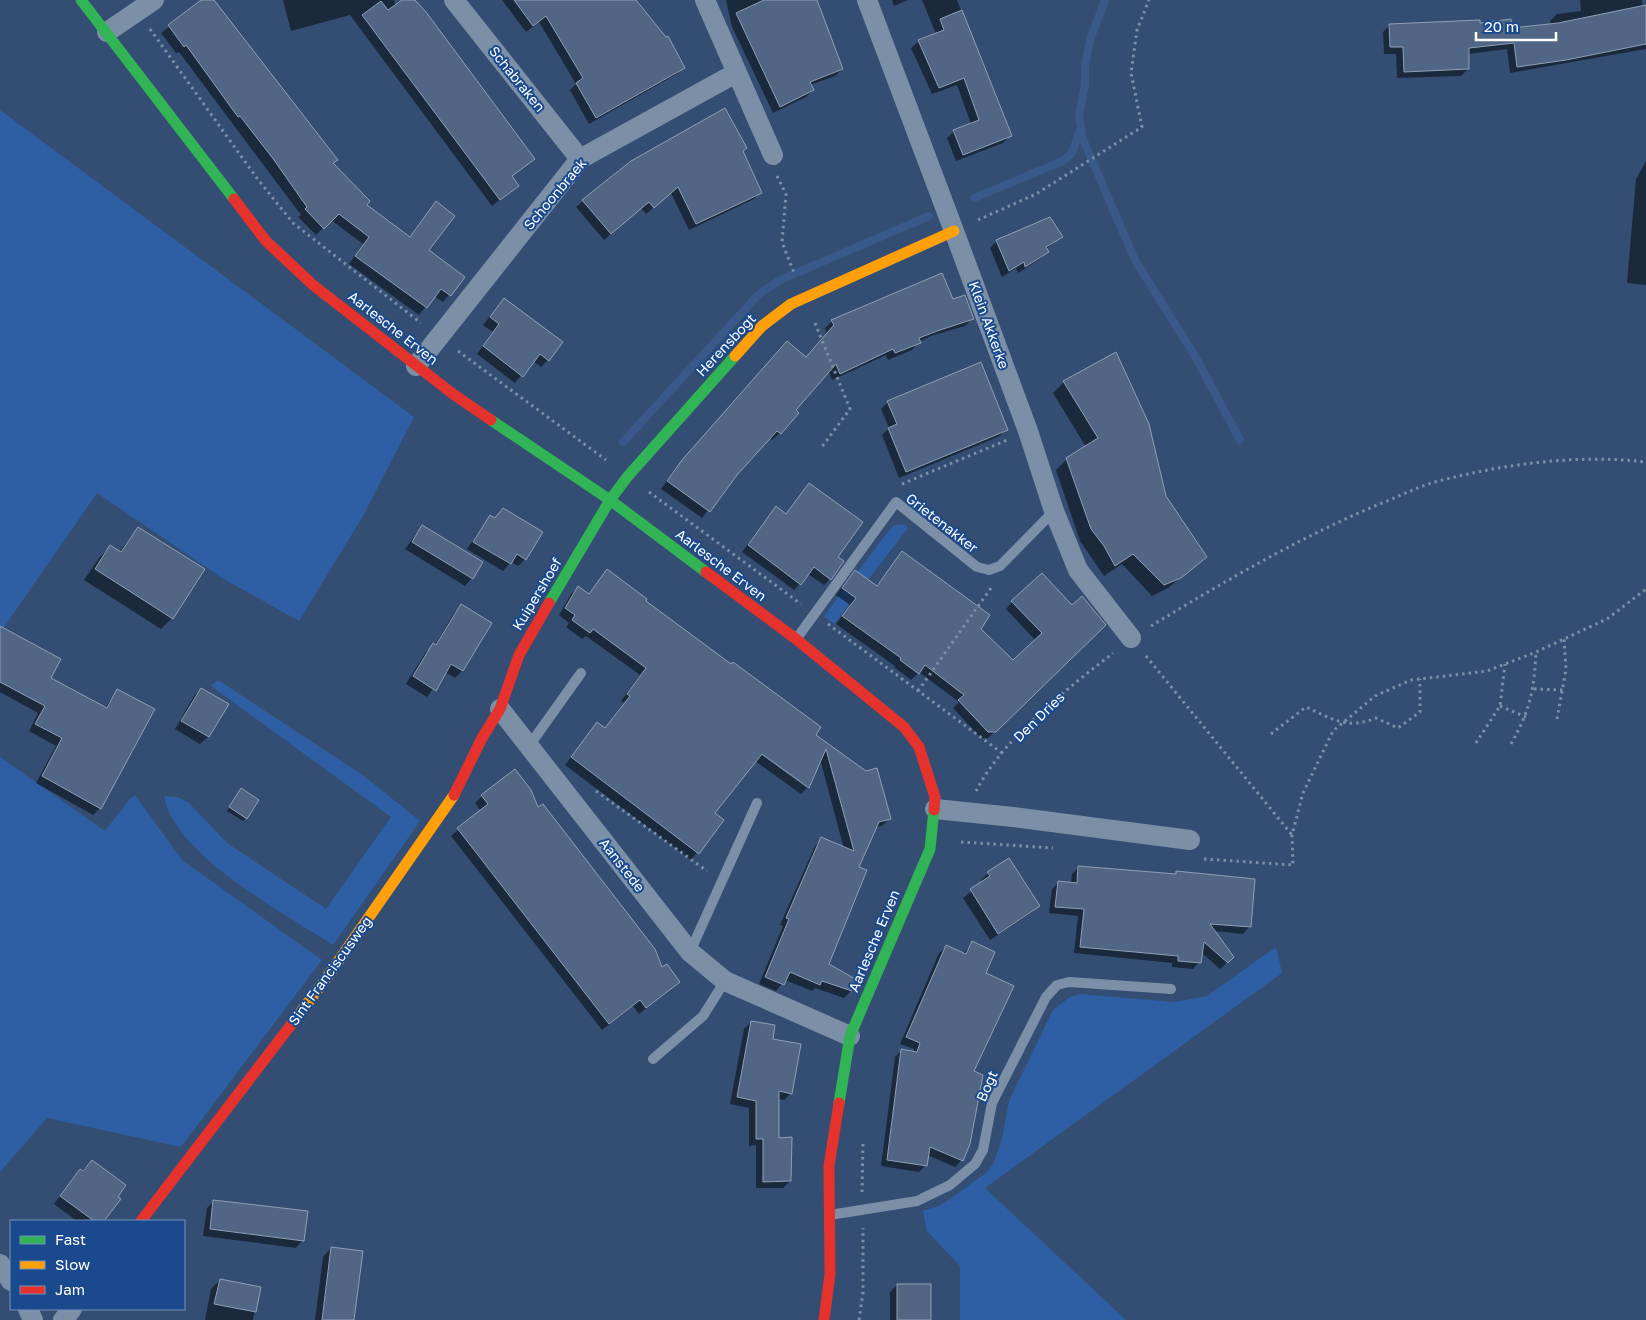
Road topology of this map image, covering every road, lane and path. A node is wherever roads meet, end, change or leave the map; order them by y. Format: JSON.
{"nodes":[{"id":1,"x":81,"y":0,"type":"edge"},
{"id":2,"x":454,"y":0,"type":"edge"},
{"id":3,"x":705,"y":0,"type":"edge"},
{"id":4,"x":867,"y":0,"type":"edge"},
{"id":5,"x":1149,"y":0,"type":"edge"},
{"id":6,"x":146,"y":6,"type":"edge"},
{"id":7,"x":107,"y":32,"type":"junction"},
{"id":8,"x":736,"y":73,"type":"junction"},
{"id":9,"x":773,"y":155,"type":"dead end"},
{"id":10,"x":580,"y":159,"type":"junction"},
{"id":11,"x":786,"y":194,"type":"dead end"},
{"id":12,"x":954,"y":231,"type":"junction"},
{"id":13,"x":803,"y":294,"type":"junction"},
{"id":14,"x":439,"y":336,"type":"junction"},
{"id":15,"x":416,"y":366,"type":"junction"},
{"id":16,"x":1028,"y":431,"type":"junction"},
{"id":17,"x":822,"y":448,"type":"dead end"},
{"id":18,"x":1646,"y":462,"type":"edge"},
{"id":19,"x":628,"y":476,"type":"junction"},
{"id":20,"x":899,"y":484,"type":"dead end"},
{"id":21,"x":610,"y":500,"type":"junction"},
{"id":22,"x":1054,"y":511,"type":"junction"},
{"id":23,"x":989,"y":570,"type":"junction"},
{"id":24,"x":1646,"y":589,"type":"edge"},
{"id":25,"x":1131,"y":638,"type":"junction"},
{"id":26,"x":796,"y":639,"type":"junction"},
{"id":27,"x":1564,"y":639,"type":"junction"},
{"id":28,"x":1536,"y":652,"type":"junction"},
{"id":29,"x":1505,"y":664,"type":"junction"},
{"id":30,"x":581,"y":673,"type":"dead end"},
{"id":31,"x":1420,"y":679,"type":"junction"},
{"id":32,"x":1534,"y":689,"type":"junction"},
{"id":33,"x":1563,"y":690,"type":"junction"},
{"id":34,"x":918,"y":691,"type":"dead end"},
{"id":35,"x":1500,"y":706,"type":"junction"},
{"id":36,"x":500,"y":709,"type":"junction"},
{"id":37,"x":1526,"y":717,"type":"junction"},
{"id":38,"x":1557,"y":719,"type":"dead end"},
{"id":39,"x":1342,"y":723,"type":"junction"},
{"id":40,"x":1271,"y":734,"type":"dead end"},
{"id":41,"x":1476,"y":743,"type":"dead end"},
{"id":42,"x":1511,"y":744,"type":"dead end"},
{"id":43,"x":529,"y":746,"type":"junction"},
{"id":44,"x":588,"y":785,"type":"dead end"},
{"id":45,"x":757,"y":803,"type":"dead end"},
{"id":46,"x":934,"y":809,"type":"junction"},
{"id":47,"x":966,"y":812,"type":"junction"},
{"id":48,"x":1292,"y":835,"type":"junction"},
{"id":49,"x":1190,"y":840,"type":"dead end"},
{"id":50,"x":957,"y":851,"type":"dead end"},
{"id":51,"x":1293,"y":865,"type":"dead end"},
{"id":52,"x":722,"y":882,"type":"junction"},
{"id":53,"x":690,"y":952,"type":"junction"},
{"id":54,"x":725,"y":981,"type":"junction"},
{"id":55,"x":1171,"y":989,"type":"dead end"},
{"id":56,"x":850,"y":1036,"type":"junction"},
{"id":57,"x":653,"y":1059,"type":"dead end"},
{"id":58,"x":863,"y":1136,"type":"dead end"},
{"id":59,"x":862,"y":1210,"type":"junction"},
{"id":60,"x":828,"y":1215,"type":"junction"},
{"id":61,"x":142,"y":1220,"type":"edge"},
{"id":62,"x":0,"y":1264,"type":"edge"},
{"id":63,"x":10,"y":1279,"type":"edge"},
{"id":64,"x":71,"y":1310,"type":"edge"},
{"id":65,"x":63,"y":1320,"type":"edge"},
{"id":66,"x":824,"y":1320,"type":"edge"},
{"id":67,"x":859,"y":1320,"type":"edge"}],
"edges":[{"from":1,"to":7,"type":"street","name":"Aarlesche Erven"},
{"from":2,"to":10,"type":"street","name":"Schabraken"},
{"from":3,"to":8,"type":"street"},
{"from":4,"to":12,"type":"street","name":"Klein Akkerke"},
{"from":5,"to":12,"type":"path"},
{"from":6,"to":7,"type":"street"},
{"from":6,"to":14,"type":"path","name":"Aarlesche Erven"},
{"from":7,"to":15,"type":"street","name":"Aarlesche Erven"},
{"from":8,"to":9,"type":"street"},
{"from":8,"to":10,"type":"street","name":"Schoonbraek"},
{"from":10,"to":14,"type":"street","name":"Schoonbraek"},
{"from":11,"to":13,"type":"path"},
{"from":12,"to":13,"type":"street","name":"Herensbogt"},
{"from":12,"to":16,"type":"street","name":"Klein Akkerke"},
{"from":13,"to":17,"type":"path"},
{"from":13,"to":19,"type":"street","name":"Herensbogt"},
{"from":14,"to":15,"type":"street","name":"Schoonbraek"},
{"from":14,"to":19,"type":"path","name":"Aarlesche Erven"},
{"from":15,"to":21,"type":"street","name":"Aarlesche Erven"},
{"from":16,"to":20,"type":"path","name":"Grietenakker"},
{"from":16,"to":22,"type":"street","name":"Klein Akkerke"},
{"from":18,"to":25,"type":"path","name":"Den Dries"},
{"from":19,"to":21,"type":"street","name":"Herensbogt"},
{"from":21,"to":26,"type":"street","name":"Aarlesche Erven"},
{"from":21,"to":36,"type":"street","name":"Kuipershoef"},
{"from":22,"to":23,"type":"lane"},
{"from":22,"to":25,"type":"street","name":"Klein Akkerke"},
{"from":23,"to":26,"type":"lane","name":"Grietenakker"},
{"from":23,"to":34,"type":"path"},
{"from":24,"to":27,"type":"path"},
{"from":25,"to":47,"type":"path","name":"Den Dries"},
{"from":25,"to":48,"type":"path"},
{"from":26,"to":46,"type":"street","name":"Aarlesche Erven"},
{"from":27,"to":28,"type":"path"},
{"from":27,"to":33,"type":"path"},
{"from":28,"to":29,"type":"path"},
{"from":28,"to":32,"type":"path"},
{"from":29,"to":31,"type":"path"},
{"from":29,"to":35,"type":"path"},
{"from":30,"to":43,"type":"lane"},
{"from":31,"to":39,"type":"path"},
{"from":31,"to":39,"type":"path"},
{"from":32,"to":33,"type":"path"},
{"from":32,"to":37,"type":"path"},
{"from":33,"to":38,"type":"path"},
{"from":35,"to":37,"type":"path"},
{"from":35,"to":41,"type":"path"},
{"from":36,"to":43,"type":"street","name":"Aanstede"},
{"from":36,"to":61,"type":"street","name":"Sint Franciscusweg"},
{"from":37,"to":42,"type":"path"},
{"from":39,"to":40,"type":"path"},
{"from":39,"to":48,"type":"path"},
{"from":43,"to":53,"type":"street","name":"Aanstede"},
{"from":44,"to":52,"type":"path"},
{"from":45,"to":52,"type":"lane"},
{"from":46,"to":47,"type":"street"},
{"from":46,"to":56,"type":"street","name":"Aarlesche Erven"},
{"from":47,"to":49,"type":"street"},
{"from":47,"to":50,"type":"path"},
{"from":48,"to":51,"type":"path"},
{"from":52,"to":53,"type":"lane"},
{"from":53,"to":54,"type":"street","name":"Aanstede"},
{"from":54,"to":56,"type":"street","name":"Aanstede"},
{"from":54,"to":57,"type":"lane"},
{"from":55,"to":59,"type":"lane","name":"Bogt"},
{"from":56,"to":60,"type":"street","name":"Aarlesche Erven"},
{"from":58,"to":59,"type":"path"},
{"from":59,"to":60,"type":"lane","name":"Bogt"},
{"from":59,"to":67,"type":"path"},
{"from":60,"to":66,"type":"street","name":"Aarlesche Erven"},
{"from":62,"to":63,"type":"street"},
{"from":64,"to":65,"type":"street"}]}
